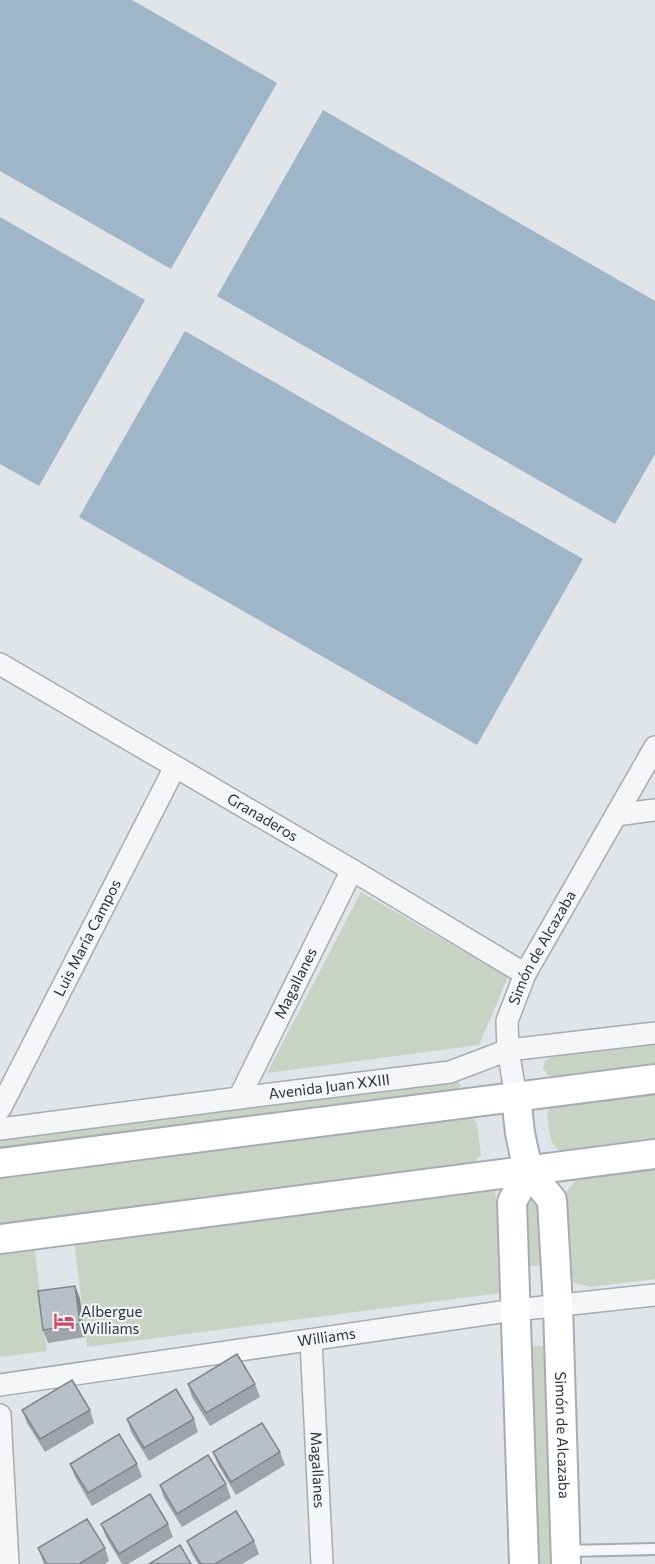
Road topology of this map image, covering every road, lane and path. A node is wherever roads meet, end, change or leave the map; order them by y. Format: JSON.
{"nodes":[{"id":1,"x":0,"y":664,"type":"edge"},
{"id":2,"x":655,"y":747,"type":"edge"},
{"id":3,"x":175,"y":767,"type":"junction"},
{"id":4,"x":655,"y":810,"type":"edge"},
{"id":5,"x":616,"y":815,"type":"junction"},
{"id":6,"x":352,"y":870,"type":"junction"},
{"id":7,"x":525,"y":974,"type":"junction"},
{"id":8,"x":655,"y":1033,"type":"edge"},
{"id":9,"x":508,"y":1050,"type":"junction"},
{"id":10,"x":655,"y":1079,"type":"edge"},
{"id":11,"x":516,"y":1097,"type":"junction"},
{"id":12,"x":239,"y":1098,"type":"junction"},
{"id":13,"x":0,"y":1109,"type":"edge"},
{"id":14,"x":0,"y":1130,"type":"edge"},
{"id":15,"x":655,"y":1154,"type":"edge"},
{"id":16,"x":0,"y":1163,"type":"edge"},
{"id":17,"x":528,"y":1171,"type":"junction"},
{"id":18,"x":0,"y":1239,"type":"edge"},
{"id":19,"x":655,"y":1295,"type":"edge"},
{"id":20,"x":558,"y":1306,"type":"junction"},
{"id":21,"x":515,"y":1310,"type":"junction"},
{"id":22,"x":311,"y":1340,"type":"junction"},
{"id":23,"x":0,"y":1384,"type":"edge"},
{"id":24,"x":0,"y":1415,"type":"edge"},
{"id":25,"x":655,"y":1549,"type":"edge"},
{"id":26,"x":566,"y":1558,"type":"edge"},
{"id":27,"x":8,"y":1564,"type":"edge"},
{"id":28,"x":322,"y":1564,"type":"edge"},
{"id":29,"x":524,"y":1564,"type":"edge"}],
"edges":[{"from":1,"to":3,"type":"street","name":"Granaderos"},
{"from":2,"to":5,"type":"street","name":"Simón de Alcazaba"},
{"from":3,"to":6,"type":"street","name":"Granaderos"},
{"from":3,"to":13,"type":"street","name":"Luis María Campos"},
{"from":4,"to":5,"type":"street"},
{"from":5,"to":7,"type":"street","name":"Simón de Alcazaba"},
{"from":6,"to":7,"type":"street","name":"Granaderos"},
{"from":6,"to":12,"type":"street","name":"Magallanes"},
{"from":7,"to":9,"type":"street","name":"Simón de Alcazaba"},
{"from":8,"to":9,"type":"street","name":"Avenida Juan XXIII"},
{"from":9,"to":11,"type":"street","name":"Simón de Alcazaba"},
{"from":9,"to":12,"type":"street","name":"Avenida Juan XXIII"},
{"from":10,"to":11,"type":"street"},
{"from":11,"to":16,"type":"street"},
{"from":11,"to":17,"type":"street","name":"Simón de Alcazaba"},
{"from":12,"to":14,"type":"street","name":"Avenida Juan XXIII"},
{"from":15,"to":17,"type":"street"},
{"from":17,"to":18,"type":"street"},
{"from":17,"to":20,"type":"street","name":"Simón de Alcazaba"},
{"from":17,"to":21,"type":"street"},
{"from":19,"to":20,"type":"street","name":"Williams"},
{"from":20,"to":21,"type":"street","name":"Williams"},
{"from":20,"to":26,"type":"street","name":"Simón de Alcazaba"},
{"from":21,"to":22,"type":"street","name":"Williams"},
{"from":21,"to":29,"type":"street"},
{"from":22,"to":23,"type":"street","name":"Williams"},
{"from":22,"to":28,"type":"street","name":"Magallanes"},
{"from":24,"to":27,"type":"street"},
{"from":25,"to":26,"type":"lane"}]}
